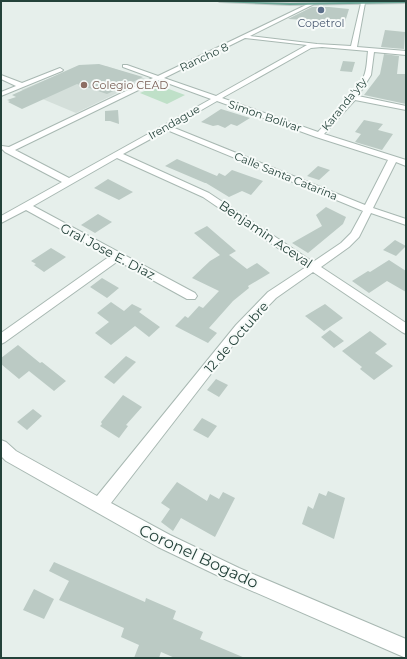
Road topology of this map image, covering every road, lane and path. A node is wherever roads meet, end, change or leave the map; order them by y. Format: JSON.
{"nodes":[{"id":1,"x":220,"y":1,"type":"edge"},
{"id":2,"x":362,"y":2,"type":"edge"},
{"id":3,"x":396,"y":2,"type":"edge"},
{"id":4,"x":406,"y":2,"type":"edge"},
{"id":5,"x":290,"y":3,"type":"edge"},
{"id":6,"x":312,"y":4,"type":"junction"},
{"id":7,"x":247,"y":37,"type":"junction"},
{"id":8,"x":322,"y":45,"type":"junction"},
{"id":9,"x":354,"y":48,"type":"junction"},
{"id":10,"x":371,"y":50,"type":"junction"},
{"id":11,"x":406,"y":53,"type":"edge"},
{"id":12,"x":125,"y":66,"type":"dead end"},
{"id":13,"x":60,"y":70,"type":"dead end"},
{"id":14,"x":1,"y":77,"type":"edge"},
{"id":15,"x":159,"y":79,"type":"junction"},
{"id":16,"x":23,"y":86,"type":"junction"},
{"id":17,"x":1,"y":94,"type":"edge"},
{"id":18,"x":353,"y":97,"type":"junction"},
{"id":19,"x":215,"y":99,"type":"junction"},
{"id":20,"x":406,"y":108,"type":"edge"},
{"id":21,"x":166,"y":127,"type":"junction"},
{"id":22,"x":319,"y":135,"type":"junction"},
{"id":23,"x":5,"y":148,"type":"edge"},
{"id":24,"x":118,"y":155,"type":"junction"},
{"id":25,"x":393,"y":160,"type":"junction"},
{"id":26,"x":406,"y":163,"type":"edge"},
{"id":27,"x":69,"y":182,"type":"junction"},
{"id":28,"x":26,"y":206,"type":"junction"},
{"id":29,"x":367,"y":209,"type":"junction"},
{"id":30,"x":1,"y":220,"type":"edge"},
{"id":31,"x":406,"y":222,"type":"edge"},
{"id":32,"x":117,"y":256,"type":"junction"},
{"id":33,"x":314,"y":266,"type":"junction"},
{"id":34,"x":191,"y":296,"type":"dead end"},
{"id":35,"x":406,"y":329,"type":"edge"},
{"id":36,"x":1,"y":339,"type":"edge"},
{"id":37,"x":1,"y":447,"type":"edge"},
{"id":38,"x":99,"y":506,"type":"junction"},
{"id":39,"x":406,"y":649,"type":"edge"}],
"edges":[{"from":1,"to":5,"type":"main road"},
{"from":2,"to":3,"type":"main road"},
{"from":2,"to":6,"type":"main road"},
{"from":2,"to":9,"type":"street"},
{"from":3,"to":4,"type":"main road"},
{"from":5,"to":6,"type":"main road"},
{"from":6,"to":7,"type":"street","name":"Rancho 8"},
{"from":7,"to":8,"type":"street"},
{"from":7,"to":15,"type":"street","name":"Rancho 8"},
{"from":8,"to":9,"type":"street","name":"Irendague"},
{"from":8,"to":19,"type":"street","name":"Irendague"},
{"from":9,"to":10,"type":"street","name":"Irendague"},
{"from":10,"to":11,"type":"street","name":"Irendague"},
{"from":10,"to":18,"type":"street","name":"Karanda'yty"},
{"from":12,"to":15,"type":"street","name":"Simon Bolivar"},
{"from":13,"to":16,"type":"street"},
{"from":14,"to":16,"type":"street"},
{"from":15,"to":19,"type":"street","name":"Simon Bolivar"},
{"from":15,"to":23,"type":"street","name":"Rancho 8"},
{"from":16,"to":17,"type":"street"},
{"from":18,"to":20,"type":"street"},
{"from":18,"to":22,"type":"street","name":"Karanda'yty"},
{"from":19,"to":21,"type":"street","name":"Irendague"},
{"from":19,"to":22,"type":"street","name":"Simon Bolivar"},
{"from":21,"to":24,"type":"street","name":"Irendague"},
{"from":21,"to":29,"type":"street","name":"Calle Santa Catarina"},
{"from":22,"to":25,"type":"street","name":"Simon Bolivar"},
{"from":23,"to":27,"type":"street"},
{"from":24,"to":27,"type":"street","name":"Irendague"},
{"from":24,"to":33,"type":"street","name":"Benjamin Aceval"},
{"from":25,"to":26,"type":"street","name":"Simon Bolivar"},
{"from":25,"to":29,"type":"street","name":"12 de Octubre"},
{"from":27,"to":28,"type":"street","name":"Irendague"},
{"from":28,"to":30,"type":"street","name":"Irendague"},
{"from":28,"to":32,"type":"street","name":"Gral Jose E. Diaz"},
{"from":29,"to":31,"type":"street","name":"Calle Santa Catarina"},
{"from":29,"to":33,"type":"street","name":"12 de Octubre"},
{"from":32,"to":34,"type":"street","name":"Gral Jose E. Diaz"},
{"from":32,"to":36,"type":"street"},
{"from":33,"to":35,"type":"street","name":"Benjamin Aceval"},
{"from":33,"to":38,"type":"street","name":"12 de Octubre"},
{"from":37,"to":38,"type":"street","name":"Coronel Bogado"},
{"from":38,"to":39,"type":"street","name":"Coronel Bogado"}]}
